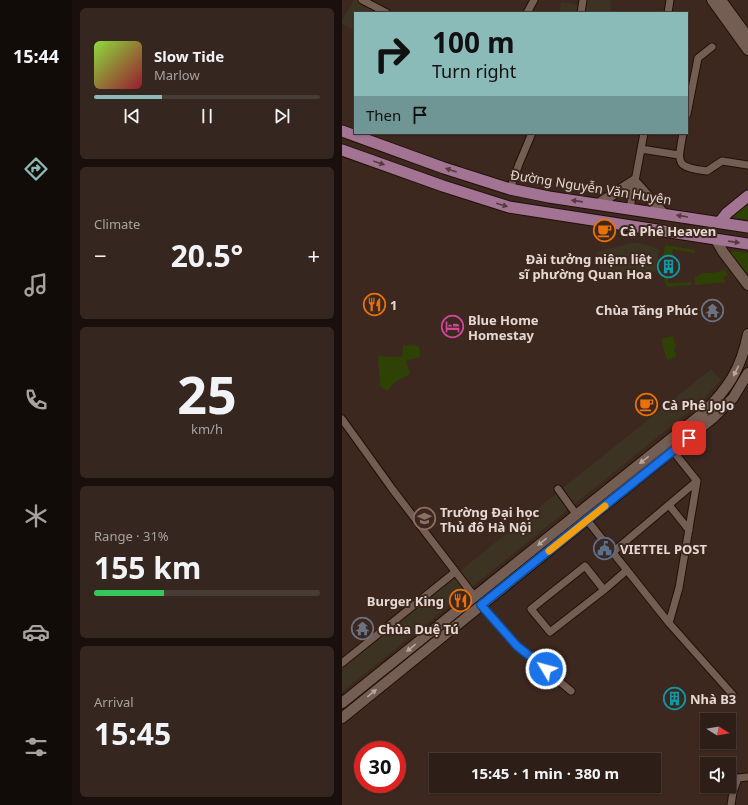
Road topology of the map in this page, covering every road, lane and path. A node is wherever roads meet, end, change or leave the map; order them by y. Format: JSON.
{"nodes":[{"id":1,"x":362,"y":0,"type":"edge"},
{"id":2,"x":534,"y":0,"type":"edge"},
{"id":3,"x":582,"y":0,"type":"edge"},
{"id":4,"x":670,"y":0,"type":"edge"},
{"id":5,"x":712,"y":0,"type":"edge"},
{"id":6,"x":721,"y":0,"type":"edge"},
{"id":7,"x":385,"y":12,"type":"edge"},
{"id":8,"x":528,"y":12,"type":"edge"},
{"id":9,"x":581,"y":12,"type":"edge"},
{"id":10,"x":668,"y":12,"type":"edge"},
{"id":11,"x":748,"y":37,"type":"edge"},
{"id":12,"x":712,"y":47,"type":"dead end"},
{"id":13,"x":748,"y":50,"type":"edge"},
{"id":14,"x":688,"y":109,"type":"edge"},
{"id":15,"x":342,"y":131,"type":"edge"},
{"id":16,"x":532,"y":134,"type":"edge"},
{"id":17,"x":644,"y":134,"type":"edge"},
{"id":18,"x":684,"y":134,"type":"edge"},
{"id":19,"x":641,"y":149,"type":"junction"},
{"id":20,"x":342,"y":150,"type":"edge"},
{"id":21,"x":679,"y":155,"type":"junction"},
{"id":22,"x":748,"y":166,"type":"edge"},
{"id":23,"x":634,"y":182,"type":"junction"},
{"id":24,"x":510,"y":189,"type":"junction"},
{"id":25,"x":748,"y":196,"type":"edge"},
{"id":26,"x":598,"y":204,"type":"junction"},
{"id":27,"x":630,"y":208,"type":"junction"},
{"id":28,"x":663,"y":213,"type":"junction"},
{"id":29,"x":720,"y":222,"type":"junction"},
{"id":30,"x":627,"y":225,"type":"junction"},
{"id":31,"x":748,"y":227,"type":"edge"},
{"id":32,"x":716,"y":240,"type":"junction"},
{"id":33,"x":748,"y":244,"type":"edge"},
{"id":34,"x":748,"y":285,"type":"edge"},
{"id":35,"x":748,"y":334,"type":"edge"},
{"id":36,"x":748,"y":373,"type":"edge"},
{"id":37,"x":342,"y":419,"type":"edge"},
{"id":38,"x":673,"y":451,"type":"junction"},
{"id":39,"x":697,"y":481,"type":"junction"},
{"id":40,"x":558,"y":489,"type":"dead end"},
{"id":41,"x":669,"y":505,"type":"junction"},
{"id":42,"x":576,"y":514,"type":"junction"},
{"id":43,"x":587,"y":520,"type":"junction"},
{"id":44,"x":689,"y":530,"type":"junction"},
{"id":45,"x":613,"y":552,"type":"junction"},
{"id":46,"x":627,"y":570,"type":"junction"},
{"id":47,"x":455,"y":572,"type":"junction"},
{"id":48,"x":604,"y":590,"type":"junction"},
{"id":49,"x":474,"y":596,"type":"junction"},
{"id":50,"x":481,"y":605,"type":"junction"},
{"id":51,"x":669,"y":623,"type":"junction"},
{"id":52,"x":342,"y":663,"type":"edge"},
{"id":53,"x":571,"y":691,"type":"dead end"},
{"id":54,"x":733,"y":695,"type":"dead end"},
{"id":55,"x":342,"y":703,"type":"edge"},
{"id":56,"x":342,"y":718,"type":"edge"},
{"id":57,"x":748,"y":777,"type":"edge"},
{"id":58,"x":731,"y":805,"type":"edge"}],
"edges":[{"from":1,"to":7,"type":"street"},
{"from":2,"to":8,"type":"street"},
{"from":3,"to":9,"type":"street"},
{"from":4,"to":10,"type":"street"},
{"from":5,"to":13,"type":"main road"},
{"from":6,"to":11,"type":"main road"},
{"from":12,"to":14,"type":"street"},
{"from":24,"to":15,"type":"main road","name":"Đường Nguyễn Văn Huyên","one_way":true},
{"from":16,"to":24,"type":"street"},
{"from":17,"to":19,"type":"street"},
{"from":18,"to":21,"type":"street"},
{"from":19,"to":21,"type":"street"},
{"from":19,"to":23,"type":"street"},
{"from":20,"to":30,"type":"main road","one_way":true},
{"from":21,"to":22,"type":"street"},
{"from":23,"to":26,"type":"main road"},
{"from":23,"to":27,"type":"street"},
{"from":23,"to":28,"type":"main road"},
{"from":26,"to":24,"type":"main road","name":"Đường Nguyễn Văn Huyên","one_way":true},
{"from":25,"to":29,"type":"main road"},
{"from":26,"to":27,"type":"main road","name":"Đường Nguyễn Văn Huyên"},
{"from":27,"to":28,"type":"main road","name":"Đường Nguyễn Văn Huyên"},
{"from":27,"to":30,"type":"main road"},
{"from":29,"to":28,"type":"main road","name":"Đường Nguyễn Văn Huyên","one_way":true},
{"from":29,"to":31,"type":"main road","name":"Đường Nguyễn Văn Huyên"},
{"from":30,"to":32,"type":"main road"},
{"from":32,"to":33,"type":"main road","one_way":true},
{"from":32,"to":34,"type":"main road"},
{"from":35,"to":42,"type":"main road","one_way":true},
{"from":36,"to":38,"type":"main road"},
{"from":37,"to":47,"type":"street"},
{"from":38,"to":39,"type":"street"},
{"from":38,"to":43,"type":"main road"},
{"from":39,"to":41,"type":"street"},
{"from":39,"to":44,"type":"street"},
{"from":40,"to":42,"type":"street"},
{"from":41,"to":44,"type":"street"},
{"from":41,"to":45,"type":"street"},
{"from":42,"to":49,"type":"main road","one_way":true},
{"from":43,"to":45,"type":"street"},
{"from":43,"to":50,"type":"main road"},
{"from":44,"to":51,"type":"street"},
{"from":45,"to":46,"type":"street"},
{"from":46,"to":48,"type":"street"},
{"from":46,"to":51,"type":"street"},
{"from":47,"to":49,"type":"street"},
{"from":47,"to":52,"type":"street"},
{"from":48,"to":48,"type":"street"},
{"from":49,"to":50,"type":"main road"},
{"from":49,"to":55,"type":"main road","one_way":true},
{"from":50,"to":53,"type":"street"},
{"from":56,"to":50,"type":"main road","one_way":true},
{"from":51,"to":54,"type":"street"},
{"from":57,"to":58,"type":"street"}]}
